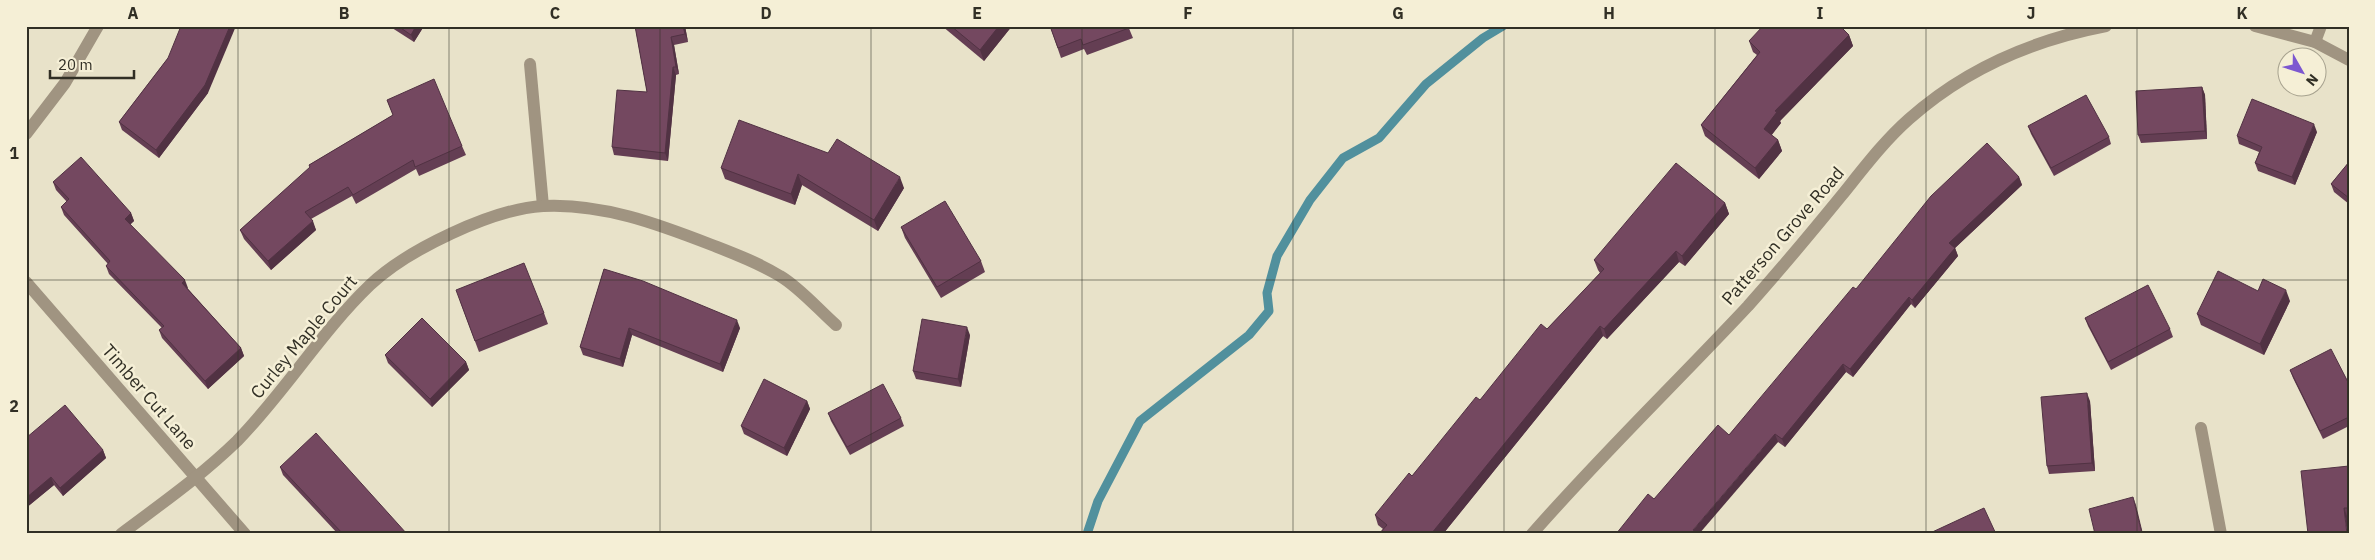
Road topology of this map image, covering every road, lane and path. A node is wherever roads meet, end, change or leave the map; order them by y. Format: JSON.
{"nodes":[{"id":1,"x":98,"y":26,"type":"edge"},
{"id":2,"x":2106,"y":26,"type":"edge"},
{"id":3,"x":2255,"y":26,"type":"edge"},
{"id":4,"x":2320,"y":26,"type":"edge"},
{"id":5,"x":2315,"y":42,"type":"junction"},
{"id":6,"x":2349,"y":60,"type":"edge"},
{"id":7,"x":530,"y":64,"type":"dead end"},
{"id":8,"x":26,"y":134,"type":"edge"},
{"id":9,"x":543,"y":206,"type":"junction"},
{"id":10,"x":26,"y":282,"type":"edge"},
{"id":11,"x":836,"y":325,"type":"dead end"},
{"id":12,"x":2201,"y":428,"type":"dead end"},
{"id":13,"x":196,"y":479,"type":"junction"},
{"id":14,"x":121,"y":534,"type":"edge"},
{"id":15,"x":245,"y":534,"type":"edge"},
{"id":16,"x":1532,"y":534,"type":"edge"},
{"id":17,"x":2221,"y":534,"type":"edge"}],
"edges":[{"from":1,"to":8,"type":"street"},
{"from":2,"to":16,"type":"street","name":"Patterson Grove Road"},
{"from":3,"to":5,"type":"street"},
{"from":4,"to":5,"type":"street"},
{"from":5,"to":6,"type":"street"},
{"from":7,"to":9,"type":"street"},
{"from":9,"to":11,"type":"street","name":"Curley Maple Court"},
{"from":9,"to":13,"type":"street","name":"Curley Maple Court"},
{"from":10,"to":13,"type":"street","name":"Timber Cut Lane"},
{"from":12,"to":17,"type":"street"},
{"from":13,"to":14,"type":"street","name":"Curley Maple Court"},
{"from":13,"to":15,"type":"street","name":"Timber Cut Lane"}]}
